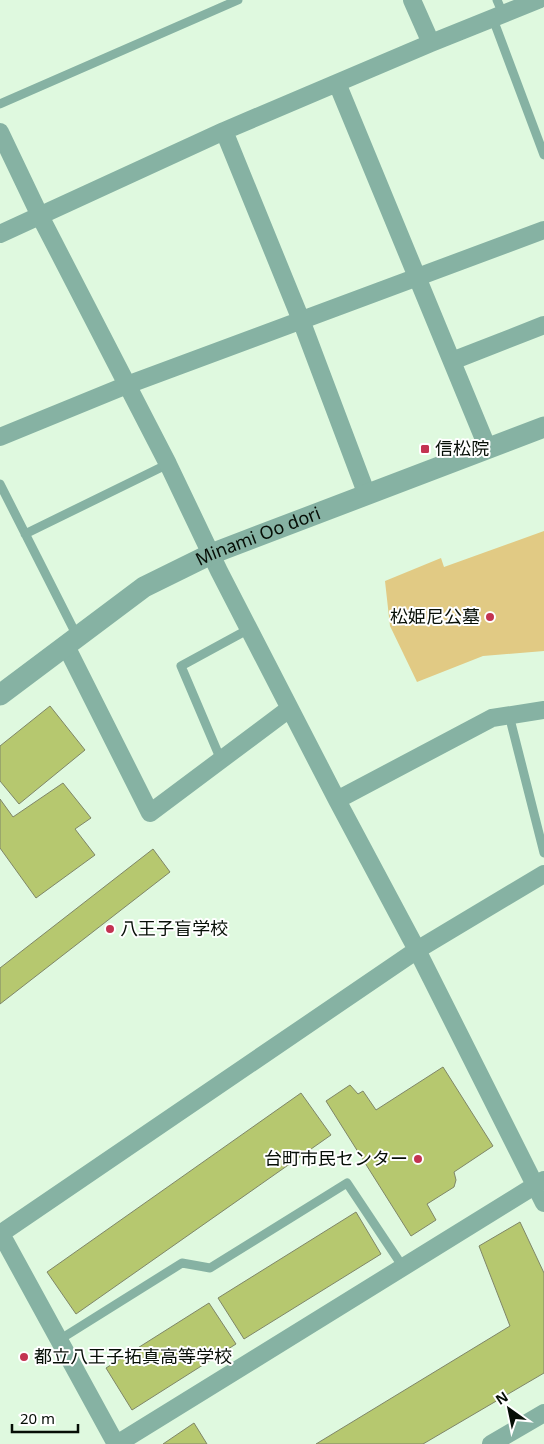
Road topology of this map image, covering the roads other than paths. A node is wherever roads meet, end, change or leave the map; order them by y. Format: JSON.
{"nodes":[{"id":1,"x":238,"y":0,"type":"edge"},
{"id":2,"x":412,"y":0,"type":"edge"},
{"id":3,"x":538,"y":0,"type":"edge"},
{"id":4,"x":498,"y":11,"type":"edge"},
{"id":5,"x":431,"y":43,"type":"junction"},
{"id":6,"x":337,"y":83,"type":"junction"},
{"id":7,"x":0,"y":104,"type":"edge"},
{"id":8,"x":224,"y":131,"type":"junction"},
{"id":9,"x":0,"y":132,"type":"edge"},
{"id":10,"x":540,"y":133,"type":"edge"},
{"id":11,"x":544,"y":155,"type":"edge"},
{"id":12,"x":40,"y":216,"type":"junction"},
{"id":13,"x":544,"y":230,"type":"edge"},
{"id":14,"x":0,"y":234,"type":"edge"},
{"id":15,"x":417,"y":277,"type":"junction"},
{"id":16,"x":301,"y":320,"type":"junction"},
{"id":17,"x":544,"y":325,"type":"edge"},
{"id":18,"x":452,"y":361,"type":"junction"},
{"id":19,"x":127,"y":385,"type":"junction"},
{"id":20,"x":544,"y":427,"type":"edge"},
{"id":21,"x":0,"y":437,"type":"edge"},
{"id":22,"x":488,"y":449,"type":"junction"},
{"id":23,"x":168,"y":464,"type":"junction"},
{"id":24,"x":0,"y":484,"type":"edge"},
{"id":25,"x":367,"y":495,"type":"junction"},
{"id":26,"x":25,"y":534,"type":"junction"},
{"id":27,"x":211,"y":554,"type":"junction"},
{"id":28,"x":249,"y":629,"type":"junction"},
{"id":29,"x":72,"y":641,"type":"junction"},
{"id":30,"x":0,"y":695,"type":"edge"},
{"id":31,"x":290,"y":709,"type":"junction"},
{"id":32,"x":544,"y":710,"type":"edge"},
{"id":33,"x":509,"y":715,"type":"junction"},
{"id":34,"x":221,"y":760,"type":"junction"},
{"id":35,"x":337,"y":800,"type":"junction"},
{"id":36,"x":544,"y":853,"type":"edge"},
{"id":37,"x":544,"y":874,"type":"edge"},
{"id":38,"x":417,"y":950,"type":"junction"},
{"id":39,"x":540,"y":1183,"type":"edge"},
{"id":40,"x":544,"y":1203,"type":"edge"},
{"id":41,"x":0,"y":1233,"type":"edge"},
{"id":42,"x":403,"y":1267,"type":"junction"},
{"id":43,"x":59,"y":1340,"type":"junction"},
{"id":44,"x":544,"y":1413,"type":"edge"},
{"id":45,"x":116,"y":1444,"type":"edge"},
{"id":46,"x":491,"y":1444,"type":"edge"}],
"edges":[{"from":1,"to":7,"type":"lane"},
{"from":2,"to":5,"type":"street"},
{"from":3,"to":4,"type":"street"},
{"from":4,"to":5,"type":"street"},
{"from":4,"to":10,"type":"lane"},
{"from":5,"to":6,"type":"street"},
{"from":6,"to":8,"type":"street"},
{"from":6,"to":15,"type":"street"},
{"from":8,"to":12,"type":"street"},
{"from":8,"to":16,"type":"street"},
{"from":9,"to":12,"type":"street"},
{"from":10,"to":11,"type":"lane"},
{"from":12,"to":14,"type":"street"},
{"from":12,"to":19,"type":"street"},
{"from":13,"to":15,"type":"street"},
{"from":15,"to":16,"type":"street"},
{"from":15,"to":18,"type":"street"},
{"from":16,"to":19,"type":"street"},
{"from":16,"to":25,"type":"street"},
{"from":17,"to":18,"type":"street"},
{"from":18,"to":22,"type":"street"},
{"from":19,"to":21,"type":"street"},
{"from":19,"to":23,"type":"street"},
{"from":20,"to":22,"type":"street","name":"Minami Oo dori"},
{"from":22,"to":25,"type":"street","name":"Minami Oo dori"},
{"from":23,"to":26,"type":"lane"},
{"from":23,"to":27,"type":"street"},
{"from":24,"to":26,"type":"lane"},
{"from":25,"to":27,"type":"street","name":"Minami Oo dori"},
{"from":26,"to":29,"type":"lane"},
{"from":27,"to":28,"type":"street"},
{"from":27,"to":29,"type":"street","name":"Minami Oo dori"},
{"from":28,"to":31,"type":"street"},
{"from":28,"to":34,"type":"lane"},
{"from":29,"to":30,"type":"street","name":"Minami Oo dori"},
{"from":29,"to":34,"type":"street"},
{"from":31,"to":34,"type":"street"},
{"from":31,"to":35,"type":"street"},
{"from":32,"to":33,"type":"street"},
{"from":33,"to":35,"type":"street"},
{"from":33,"to":36,"type":"lane"},
{"from":35,"to":38,"type":"street"},
{"from":37,"to":38,"type":"street"},
{"from":38,"to":39,"type":"street"},
{"from":38,"to":41,"type":"street"},
{"from":39,"to":40,"type":"street"},
{"from":39,"to":42,"type":"street"},
{"from":41,"to":43,"type":"street"},
{"from":42,"to":43,"type":"lane"},
{"from":42,"to":45,"type":"street"},
{"from":43,"to":45,"type":"street"},
{"from":44,"to":46,"type":"street"}]}
